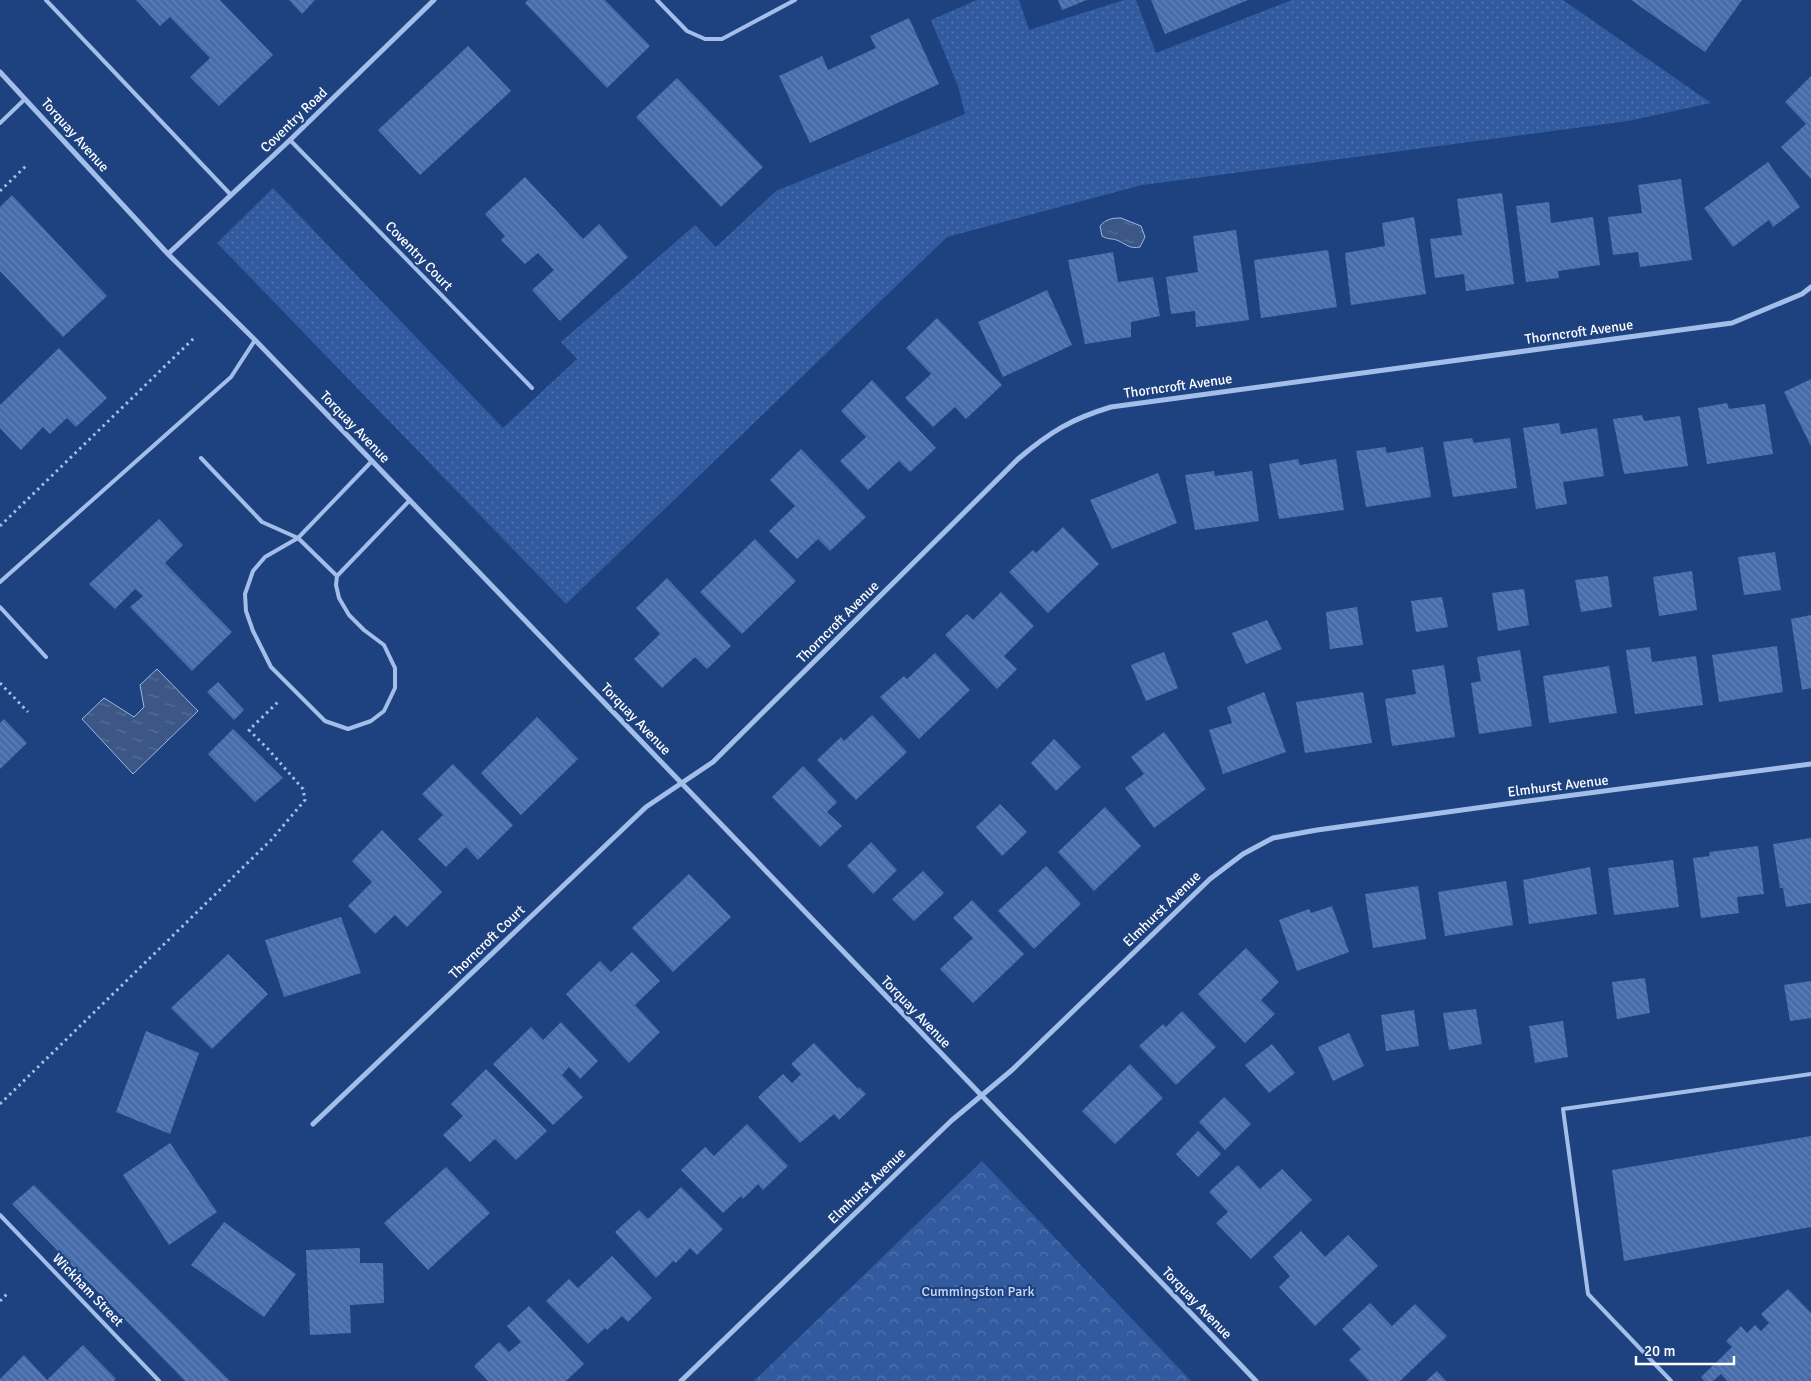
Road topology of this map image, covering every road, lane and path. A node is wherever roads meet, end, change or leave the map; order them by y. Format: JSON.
{"nodes":[{"id":1,"x":46,"y":0,"type":"edge"},
{"id":2,"x":434,"y":0,"type":"edge"},
{"id":3,"x":656,"y":0,"type":"edge"},
{"id":4,"x":795,"y":0,"type":"edge"},
{"id":5,"x":0,"y":72,"type":"edge"},
{"id":6,"x":26,"y":98,"type":"junction"},
{"id":7,"x":0,"y":124,"type":"edge"},
{"id":8,"x":290,"y":140,"type":"junction"},
{"id":9,"x":27,"y":165,"type":"dead end"},
{"id":10,"x":0,"y":191,"type":"edge"},
{"id":11,"x":231,"y":195,"type":"junction"},
{"id":12,"x":168,"y":254,"type":"junction"},
{"id":13,"x":1811,"y":287,"type":"edge"},
{"id":14,"x":194,"y":338,"type":"dead end"},
{"id":15,"x":255,"y":340,"type":"junction"},
{"id":16,"x":532,"y":388,"type":"dead end"},
{"id":17,"x":201,"y":458,"type":"dead end"},
{"id":18,"x":372,"y":461,"type":"junction"},
{"id":19,"x":410,"y":500,"type":"junction"},
{"id":20,"x":0,"y":526,"type":"edge"},
{"id":21,"x":298,"y":538,"type":"junction"},
{"id":22,"x":336,"y":576,"type":"junction"},
{"id":23,"x":0,"y":582,"type":"edge"},
{"id":24,"x":0,"y":607,"type":"edge"},
{"id":25,"x":46,"y":657,"type":"dead end"},
{"id":26,"x":0,"y":683,"type":"edge"},
{"id":27,"x":292,"y":688,"type":"junction"},
{"id":28,"x":28,"y":712,"type":"dead end"},
{"id":29,"x":1811,"y":764,"type":"edge"},
{"id":30,"x":682,"y":782,"type":"junction"},
{"id":31,"x":1811,"y":1074,"type":"edge"},
{"id":32,"x":982,"y":1097,"type":"junction"},
{"id":33,"x":0,"y":1104,"type":"edge"},
{"id":34,"x":313,"y":1124,"type":"dead end"},
{"id":35,"x":0,"y":1215,"type":"edge"},
{"id":36,"x":7,"y":1294,"type":"dead end"},
{"id":37,"x":0,"y":1301,"type":"edge"},
{"id":38,"x":159,"y":1381,"type":"edge"},
{"id":39,"x":681,"y":1381,"type":"edge"},
{"id":40,"x":1256,"y":1381,"type":"edge"},
{"id":41,"x":1671,"y":1381,"type":"edge"}],
"edges":[{"from":1,"to":11,"type":"lane"},
{"from":2,"to":8,"type":"street","name":"Coventry Road"},
{"from":3,"to":4,"type":"lane"},
{"from":5,"to":6,"type":"street","name":"Torquay Avenue"},
{"from":6,"to":7,"type":"lane"},
{"from":6,"to":12,"type":"street","name":"Torquay Avenue"},
{"from":8,"to":11,"type":"street","name":"Coventry Road"},
{"from":8,"to":16,"type":"lane","name":"Coventry Court"},
{"from":9,"to":10,"type":"path"},
{"from":11,"to":12,"type":"street","name":"Coventry Road"},
{"from":12,"to":15,"type":"street","name":"Torquay Avenue"},
{"from":13,"to":30,"type":"street","name":"Thorncroft Avenue"},
{"from":14,"to":20,"type":"path"},
{"from":15,"to":18,"type":"street","name":"Torquay Avenue"},
{"from":15,"to":23,"type":"lane"},
{"from":17,"to":21,"type":"lane"},
{"from":18,"to":19,"type":"street","name":"Torquay Avenue"},
{"from":18,"to":21,"type":"lane"},
{"from":19,"to":22,"type":"lane"},
{"from":19,"to":30,"type":"street","name":"Torquay Avenue"},
{"from":21,"to":22,"type":"lane"},
{"from":21,"to":27,"type":"lane"},
{"from":22,"to":27,"type":"lane"},
{"from":24,"to":25,"type":"lane"},
{"from":26,"to":28,"type":"path"},
{"from":27,"to":33,"type":"path"},
{"from":29,"to":32,"type":"street","name":"Elmhurst Avenue"},
{"from":30,"to":32,"type":"street","name":"Torquay Avenue"},
{"from":30,"to":34,"type":"street","name":"Thorncroft Court"},
{"from":31,"to":41,"type":"lane"},
{"from":32,"to":39,"type":"street","name":"Elmhurst Avenue"},
{"from":32,"to":40,"type":"street","name":"Torquay Avenue"},
{"from":35,"to":38,"type":"lane","name":"Wickham Street"},
{"from":36,"to":37,"type":"path"}]}
